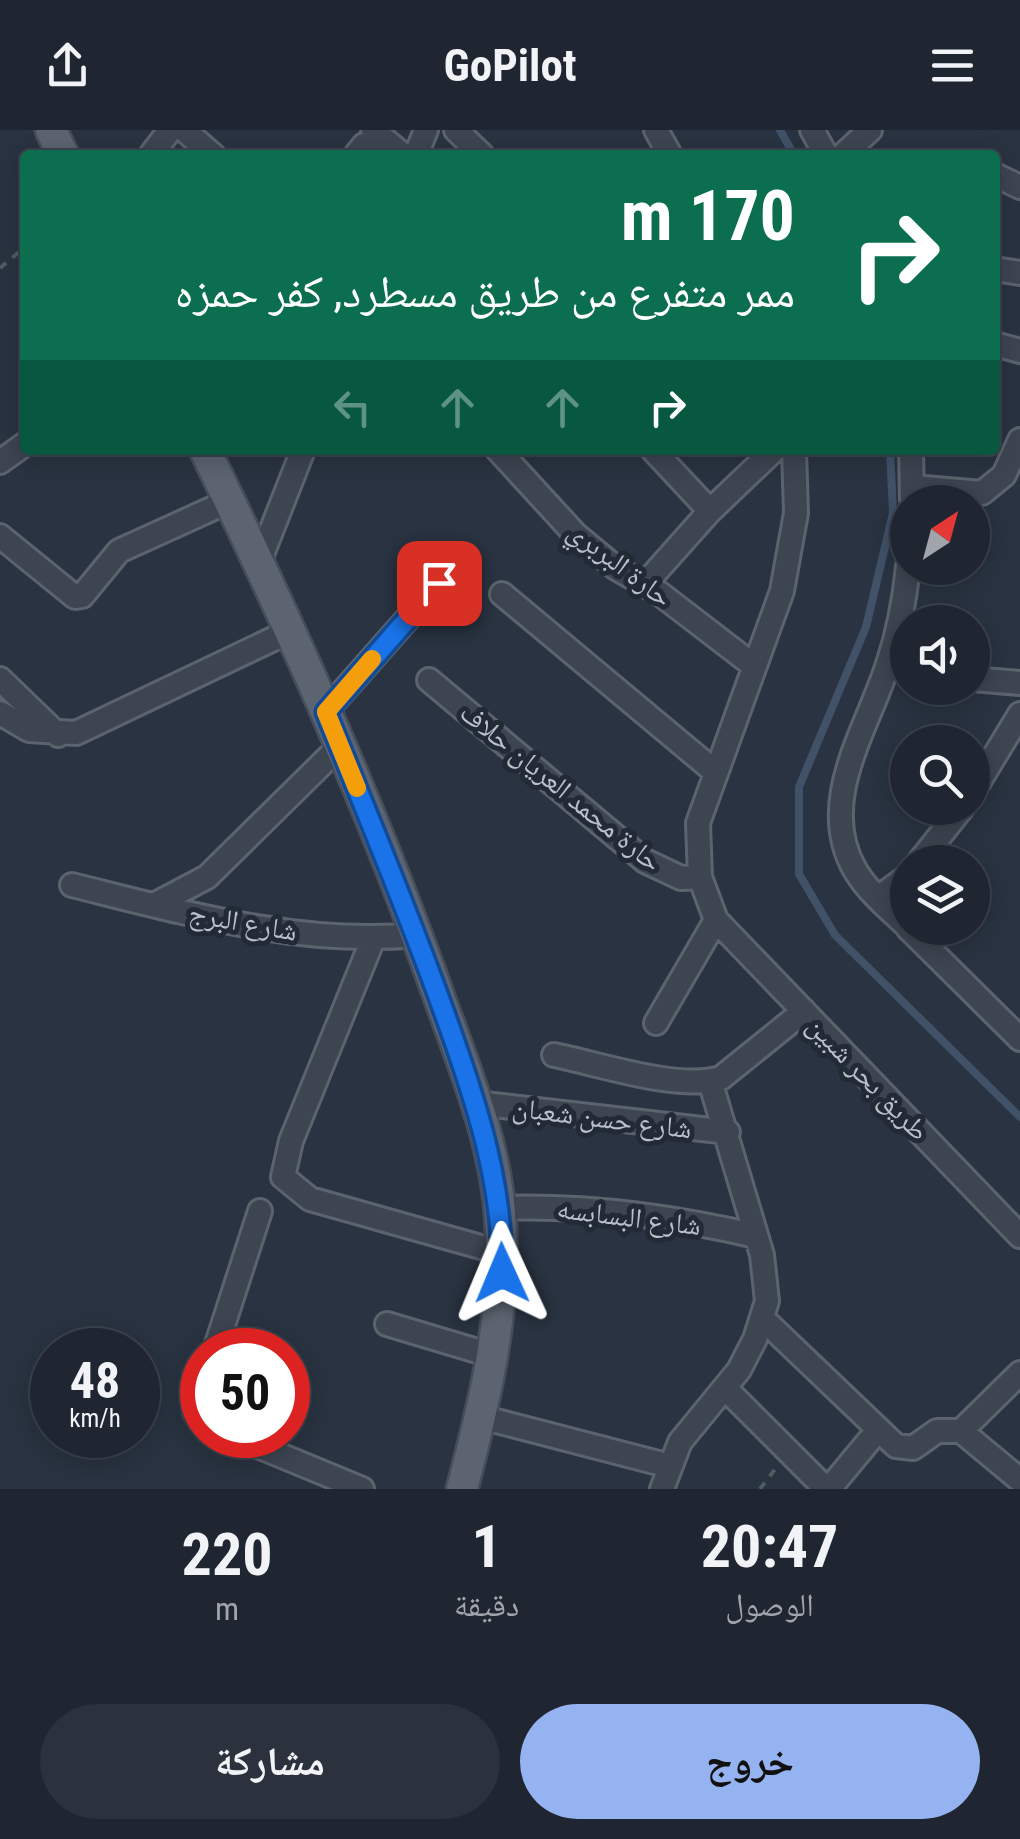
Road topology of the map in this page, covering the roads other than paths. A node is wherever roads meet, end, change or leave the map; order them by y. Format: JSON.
{"nodes":[{"id":1,"x":170,"y":130,"type":"edge"},
{"id":2,"x":184,"y":130,"type":"edge"},
{"id":3,"x":373,"y":130,"type":"edge"},
{"id":4,"x":456,"y":130,"type":"edge"},
{"id":5,"x":870,"y":130,"type":"edge"},
{"id":6,"x":155,"y":150,"type":"edge"},
{"id":7,"x":207,"y":150,"type":"edge"},
{"id":8,"x":397,"y":150,"type":"edge"},
{"id":9,"x":477,"y":150,"type":"edge"},
{"id":10,"x":849,"y":150,"type":"edge"},
{"id":11,"x":1020,"y":440,"type":"edge"},
{"id":12,"x":207,"y":455,"type":"edge"},
{"id":13,"x":301,"y":455,"type":"edge"},
{"id":14,"x":503,"y":455,"type":"edge"},
{"id":15,"x":659,"y":455,"type":"edge"},
{"id":16,"x":769,"y":455,"type":"edge"},
{"id":17,"x":794,"y":455,"type":"edge"},
{"id":18,"x":911,"y":455,"type":"edge"},
{"id":19,"x":912,"y":485,"type":"edge"},
{"id":20,"x":990,"y":486,"type":"edge"},
{"id":21,"x":229,"y":500,"type":"junction"},
{"id":22,"x":710,"y":511,"type":"junction"},
{"id":23,"x":0,"y":536,"type":"edge"},
{"id":24,"x":259,"y":562,"type":"junction"},
{"id":25,"x":439,"y":583,"type":"dead end"},
{"id":26,"x":644,"y":585,"type":"junction"},
{"id":27,"x":502,"y":594,"type":"dead end"},
{"id":28,"x":292,"y":630,"type":"junction"},
{"id":29,"x":754,"y":666,"type":"junction"},
{"id":30,"x":0,"y":679,"type":"edge"},
{"id":31,"x":429,"y":680,"type":"dead end"},
{"id":32,"x":990,"y":680,"type":"edge"},
{"id":33,"x":890,"y":682,"type":"edge"},
{"id":34,"x":1020,"y":683,"type":"edge"},
{"id":35,"x":326,"y":712,"type":"junction"},
{"id":36,"x":0,"y":713,"type":"edge"},
{"id":37,"x":1020,"y":714,"type":"edge"},
{"id":38,"x":58,"y":735,"type":"junction"},
{"id":39,"x":340,"y":746,"type":"junction"},
{"id":40,"x":990,"y":763,"type":"edge"},
{"id":41,"x":714,"y":771,"type":"junction"},
{"id":42,"x":948,"y":825,"type":"edge"},
{"id":43,"x":933,"y":845,"type":"edge"},
{"id":44,"x":700,"y":877,"type":"junction"},
{"id":45,"x":72,"y":884,"type":"dead end"},
{"id":46,"x":890,"y":889,"type":"edge"},
{"id":47,"x":878,"y":898,"type":"junction"},
{"id":48,"x":154,"y":905,"type":"junction"},
{"id":49,"x":890,"y":910,"type":"edge"},
{"id":50,"x":716,"y":920,"type":"junction"},
{"id":51,"x":417,"y":935,"type":"junction"},
{"id":52,"x":372,"y":939,"type":"junction"},
{"id":53,"x":926,"y":945,"type":"edge"},
{"id":54,"x":804,"y":1011,"type":"junction"},
{"id":55,"x":656,"y":1023,"type":"dead end"},
{"id":56,"x":1020,"y":1039,"type":"edge"},
{"id":57,"x":554,"y":1055,"type":"dead end"},
{"id":58,"x":716,"y":1080,"type":"junction"},
{"id":59,"x":476,"y":1104,"type":"junction"},
{"id":60,"x":728,"y":1132,"type":"junction"},
{"id":61,"x":500,"y":1208,"type":"junction"},
{"id":62,"x":260,"y":1211,"type":"dead end"},
{"id":63,"x":756,"y":1236,"type":"junction"},
{"id":64,"x":1020,"y":1236,"type":"edge"},
{"id":65,"x":502,"y":1253,"type":"junction"},
{"id":66,"x":764,"y":1319,"type":"junction"},
{"id":67,"x":387,"y":1324,"type":"dead end"},
{"id":68,"x":222,"y":1328,"type":"edge"},
{"id":69,"x":494,"y":1356,"type":"junction"},
{"id":70,"x":1020,"y":1373,"type":"edge"},
{"id":71,"x":725,"y":1388,"type":"junction"},
{"id":72,"x":480,"y":1418,"type":"junction"},
{"id":73,"x":878,"y":1430,"type":"junction"},
{"id":74,"x":961,"y":1431,"type":"junction"},
{"id":75,"x":287,"y":1458,"type":"edge"},
{"id":76,"x":670,"y":1466,"type":"junction"},
{"id":77,"x":1020,"y":1480,"type":"edge"},
{"id":78,"x":362,"y":1489,"type":"edge"},
{"id":79,"x":462,"y":1489,"type":"edge"},
{"id":80,"x":662,"y":1489,"type":"edge"},
{"id":81,"x":827,"y":1489,"type":"edge"}],
"edges":[{"from":1,"to":6,"type":"street"},
{"from":2,"to":7,"type":"street"},
{"from":3,"to":8,"type":"street"},
{"from":4,"to":9,"type":"street"},
{"from":5,"to":10,"type":"street"},
{"from":11,"to":20,"type":"street"},
{"from":12,"to":21,"type":"main road"},
{"from":13,"to":24,"type":"street"},
{"from":14,"to":26,"type":"street","name":"حارة البربري"},
{"from":15,"to":22,"type":"street"},
{"from":16,"to":22,"type":"street"},
{"from":17,"to":29,"type":"street"},
{"from":18,"to":19,"type":"street"},
{"from":21,"to":23,"type":"street"},
{"from":21,"to":24,"type":"main road"},
{"from":22,"to":26,"type":"street"},
{"from":24,"to":28,"type":"main road"},
{"from":25,"to":35,"type":"street"},
{"from":26,"to":29,"type":"street","name":"حارة البربري"},
{"from":27,"to":41,"type":"street"},
{"from":28,"to":35,"type":"main road"},
{"from":28,"to":38,"type":"street"},
{"from":29,"to":41,"type":"street"},
{"from":30,"to":38,"type":"street"},
{"from":31,"to":44,"type":"street","name":"حارة محمد العريان حلاف"},
{"from":32,"to":34,"type":"street"},
{"from":33,"to":47,"type":"street"},
{"from":35,"to":39,"type":"main road"},
{"from":36,"to":38,"type":"street"},
{"from":37,"to":40,"type":"street"},
{"from":39,"to":48,"type":"street"},
{"from":39,"to":51,"type":"main road"},
{"from":41,"to":44,"type":"street"},
{"from":42,"to":43,"type":"street"},
{"from":44,"to":50,"type":"street"},
{"from":45,"to":48,"type":"street","name":"شارع البرج"},
{"from":46,"to":47,"type":"street"},
{"from":47,"to":49,"type":"street"},
{"from":48,"to":52,"type":"street","name":"شارع البرج"},
{"from":50,"to":54,"type":"street","name":"طريق بحر شبين"},
{"from":50,"to":55,"type":"street"},
{"from":51,"to":52,"type":"street","name":"شارع البرج"},
{"from":51,"to":59,"type":"main road"},
{"from":52,"to":65,"type":"street"},
{"from":53,"to":56,"type":"street"},
{"from":54,"to":58,"type":"street"},
{"from":54,"to":64,"type":"street","name":"طريق بحر شبين"},
{"from":57,"to":58,"type":"street"},
{"from":58,"to":60,"type":"street"},
{"from":59,"to":60,"type":"street","name":"شارع حسن شعبان"},
{"from":59,"to":61,"type":"main road"},
{"from":60,"to":63,"type":"street"},
{"from":61,"to":63,"type":"street","name":"شارع البسابسه"},
{"from":61,"to":65,"type":"main road"},
{"from":62,"to":68,"type":"street"},
{"from":63,"to":66,"type":"street"},
{"from":65,"to":69,"type":"main road"},
{"from":66,"to":71,"type":"street"},
{"from":66,"to":73,"type":"street"},
{"from":67,"to":69,"type":"street"},
{"from":69,"to":72,"type":"main road"},
{"from":70,"to":74,"type":"street"},
{"from":71,"to":76,"type":"street"},
{"from":71,"to":81,"type":"street"},
{"from":72,"to":76,"type":"street"},
{"from":72,"to":79,"type":"main road"},
{"from":73,"to":74,"type":"street"},
{"from":73,"to":81,"type":"street"},
{"from":74,"to":77,"type":"street"},
{"from":75,"to":78,"type":"street"},
{"from":76,"to":80,"type":"street"}]}
